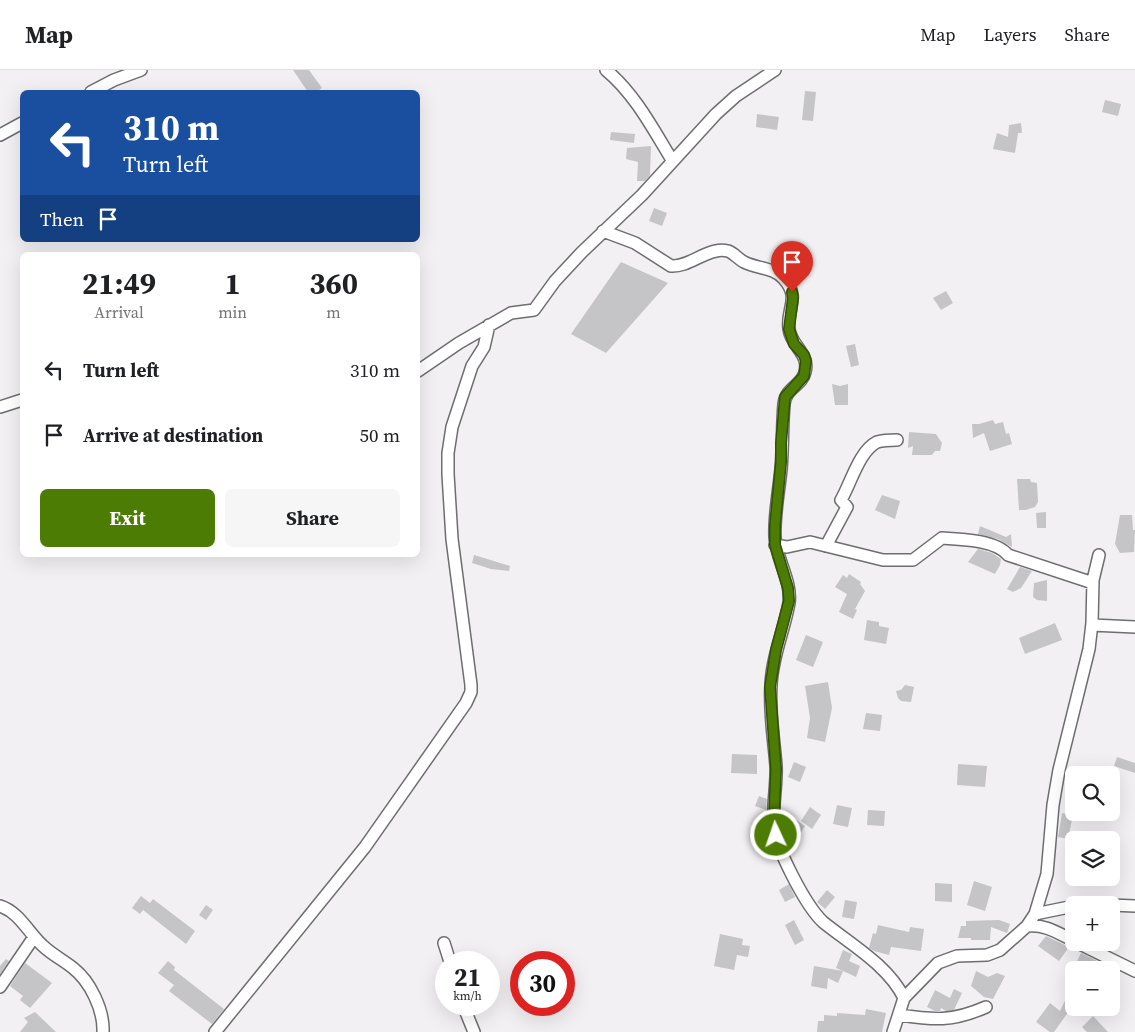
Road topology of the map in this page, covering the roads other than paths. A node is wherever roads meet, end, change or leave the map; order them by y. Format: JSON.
{"nodes":[{"id":1,"x":141,"y":70,"type":"edge"},
{"id":2,"x":606,"y":70,"type":"edge"},
{"id":3,"x":775,"y":70,"type":"edge"},
{"id":4,"x":95,"y":90,"type":"edge"},
{"id":5,"x":20,"y":124,"type":"edge"},
{"id":6,"x":0,"y":135,"type":"edge"},
{"id":7,"x":672,"y":160,"type":"junction"},
{"id":8,"x":603,"y":231,"type":"junction"},
{"id":9,"x":489,"y":325,"type":"junction"},
{"id":10,"x":420,"y":370,"type":"edge"},
{"id":11,"x":20,"y":401,"type":"edge"},
{"id":12,"x":0,"y":407,"type":"edge"},
{"id":13,"x":897,"y":440,"type":"dead end"},
{"id":14,"x":775,"y":545,"type":"junction"},
{"id":15,"x":826,"y":546,"type":"junction"},
{"id":16,"x":1099,"y":555,"type":"dead end"},
{"id":17,"x":1093,"y":583,"type":"junction"},
{"id":18,"x":1092,"y":625,"type":"junction"},
{"id":19,"x":1135,"y":627,"type":"edge"},
{"id":20,"x":0,"y":906,"type":"edge"},
{"id":21,"x":1120,"y":906,"type":"edge"},
{"id":22,"x":1135,"y":906,"type":"edge"},
{"id":23,"x":1065,"y":908,"type":"edge"},
{"id":24,"x":1035,"y":914,"type":"junction"},
{"id":25,"x":1027,"y":926,"type":"junction"},
{"id":26,"x":34,"y":937,"type":"junction"},
{"id":27,"x":1065,"y":937,"type":"edge"},
{"id":28,"x":444,"y":943,"type":"dead end"},
{"id":29,"x":447,"y":951,"type":"edge"},
{"id":30,"x":1094,"y":951,"type":"edge"},
{"id":31,"x":1135,"y":971,"type":"edge"},
{"id":32,"x":0,"y":987,"type":"edge"},
{"id":33,"x":904,"y":998,"type":"junction"},
{"id":34,"x":986,"y":1007,"type":"dead end"},
{"id":35,"x":899,"y":1015,"type":"junction"},
{"id":36,"x":467,"y":1016,"type":"edge"},
{"id":37,"x":103,"y":1032,"type":"edge"},
{"id":38,"x":215,"y":1032,"type":"edge"},
{"id":39,"x":474,"y":1032,"type":"edge"},
{"id":40,"x":893,"y":1032,"type":"edge"}],
"edges":[{"from":1,"to":4,"type":"street"},
{"from":2,"to":7,"type":"street"},
{"from":3,"to":7,"type":"street"},
{"from":5,"to":6,"type":"street"},
{"from":7,"to":8,"type":"street"},
{"from":8,"to":9,"type":"street"},
{"from":8,"to":14,"type":"street"},
{"from":9,"to":10,"type":"street"},
{"from":9,"to":38,"type":"street"},
{"from":11,"to":12,"type":"street"},
{"from":13,"to":15,"type":"street"},
{"from":14,"to":15,"type":"street"},
{"from":14,"to":33,"type":"street"},
{"from":15,"to":17,"type":"street"},
{"from":16,"to":17,"type":"street"},
{"from":17,"to":18,"type":"street"},
{"from":18,"to":19,"type":"street"},
{"from":18,"to":24,"type":"street"},
{"from":20,"to":26,"type":"street"},
{"from":21,"to":22,"type":"street"},
{"from":23,"to":24,"type":"street"},
{"from":24,"to":25,"type":"street"},
{"from":25,"to":27,"type":"street"},
{"from":25,"to":33,"type":"street"},
{"from":26,"to":32,"type":"street"},
{"from":26,"to":37,"type":"street"},
{"from":28,"to":29,"type":"street"},
{"from":30,"to":31,"type":"street"},
{"from":33,"to":35,"type":"street"},
{"from":34,"to":35,"type":"street"},
{"from":35,"to":40,"type":"street"},
{"from":36,"to":39,"type":"street"}]}
